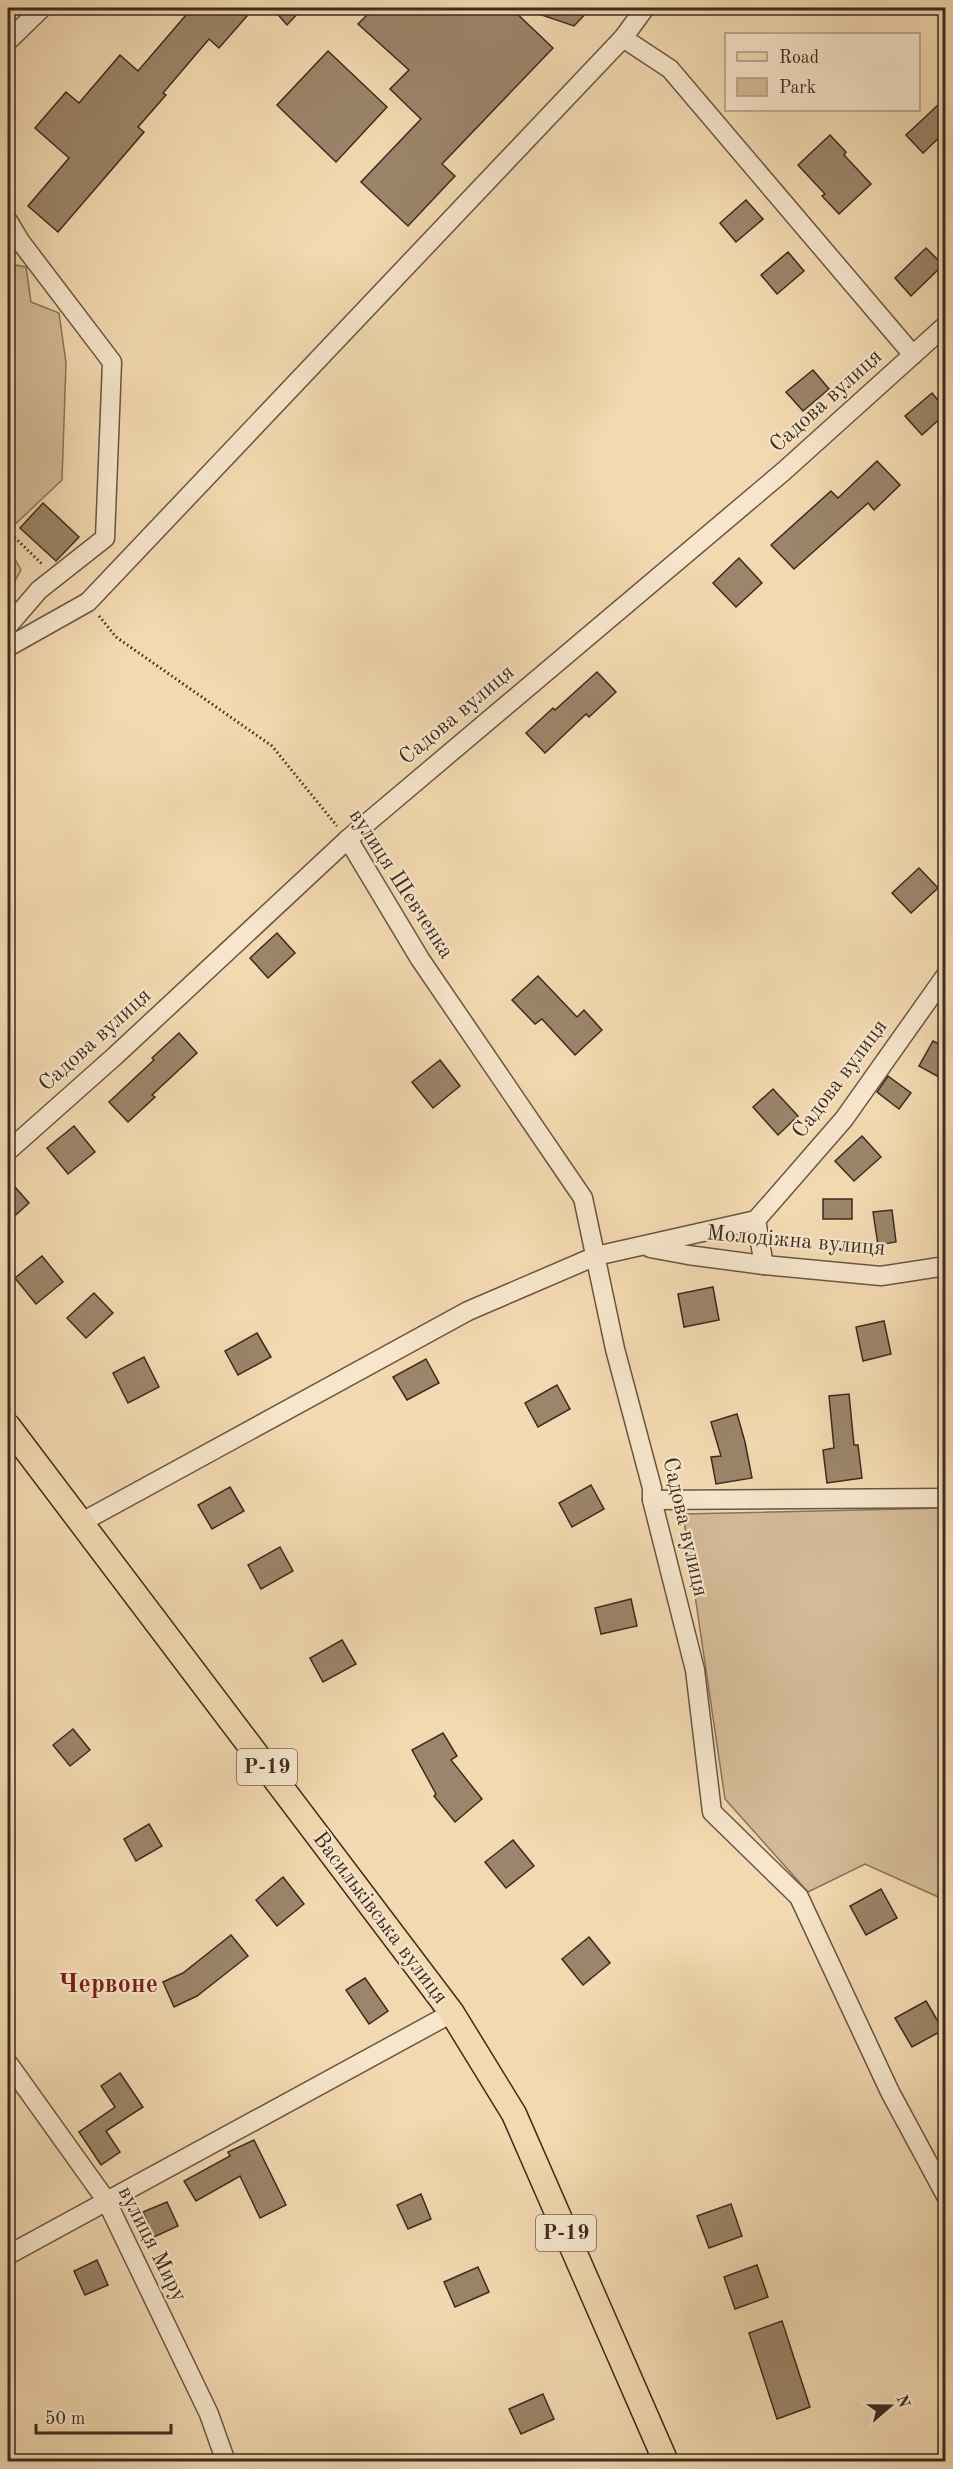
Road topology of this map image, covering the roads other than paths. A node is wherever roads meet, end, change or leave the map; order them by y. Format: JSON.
{"nodes":[{"id":1,"x":42,"y":8,"type":"edge"},
{"id":2,"x":645,"y":8,"type":"edge"},
{"id":3,"x":623,"y":38,"type":"junction"},
{"id":4,"x":8,"y":41,"type":"edge"},
{"id":5,"x":8,"y":221,"type":"edge"},
{"id":6,"x":945,"y":325,"type":"edge"},
{"id":7,"x":913,"y":355,"type":"junction"},
{"id":8,"x":8,"y":626,"type":"edge"},
{"id":9,"x":8,"y":647,"type":"edge"},
{"id":10,"x":348,"y":839,"type":"junction"},
{"id":11,"x":945,"y":975,"type":"edge"},
{"id":12,"x":8,"y":1151,"type":"edge"},
{"id":13,"x":756,"y":1220,"type":"junction"},
{"id":14,"x":643,"y":1246,"type":"junction"},
{"id":15,"x":596,"y":1256,"type":"junction"},
{"id":16,"x":764,"y":1265,"type":"junction"},
{"id":17,"x":945,"y":1266,"type":"edge"},
{"id":18,"x":8,"y":1426,"type":"edge"},
{"id":19,"x":945,"y":1498,"type":"edge"},
{"id":20,"x":652,"y":1500,"type":"junction"},
{"id":21,"x":82,"y":1522,"type":"junction"},
{"id":22,"x":452,"y":2013,"type":"junction"},
{"id":23,"x":8,"y":2063,"type":"edge"},
{"id":24,"x":945,"y":2196,"type":"edge"},
{"id":25,"x":106,"y":2200,"type":"junction"},
{"id":26,"x":8,"y":2255,"type":"edge"},
{"id":27,"x":226,"y":2462,"type":"edge"},
{"id":28,"x":666,"y":2462,"type":"edge"}],
"edges":[{"from":1,"to":4,"type":"street"},
{"from":2,"to":3,"type":"street"},
{"from":3,"to":7,"type":"street"},
{"from":3,"to":9,"type":"street"},
{"from":5,"to":8,"type":"street"},
{"from":6,"to":7,"type":"street","name":"Садова вулиця"},
{"from":7,"to":10,"type":"street","name":"Садова вулиця"},
{"from":10,"to":12,"type":"street","name":"Садова вулиця"},
{"from":10,"to":15,"type":"street","name":"вулиця Шевченка"},
{"from":11,"to":13,"type":"street","name":"Садова вулиця"},
{"from":13,"to":14,"type":"street"},
{"from":13,"to":16,"type":"street"},
{"from":14,"to":15,"type":"street"},
{"from":14,"to":16,"type":"street","name":"Молодіжна вулиця"},
{"from":15,"to":20,"type":"street","name":"Садова вулиця"},
{"from":15,"to":21,"type":"street"},
{"from":16,"to":17,"type":"street","name":"Молодіжна вулиця"},
{"from":18,"to":21,"type":"main road","name":"Васильківська вулиця","number":"Р-19"},
{"from":19,"to":20,"type":"street"},
{"from":20,"to":24,"type":"street","name":"Садова вулиця"},
{"from":21,"to":22,"type":"main road","name":"Васильківська вулиця","number":"Р-19"},
{"from":22,"to":25,"type":"street"},
{"from":22,"to":28,"type":"main road","name":"Васильківська вулиця","number":"Р-19"},
{"from":23,"to":25,"type":"street","name":"вулиця Миру"},
{"from":25,"to":26,"type":"street"},
{"from":25,"to":27,"type":"street","name":"вулиця Миру"}]}
